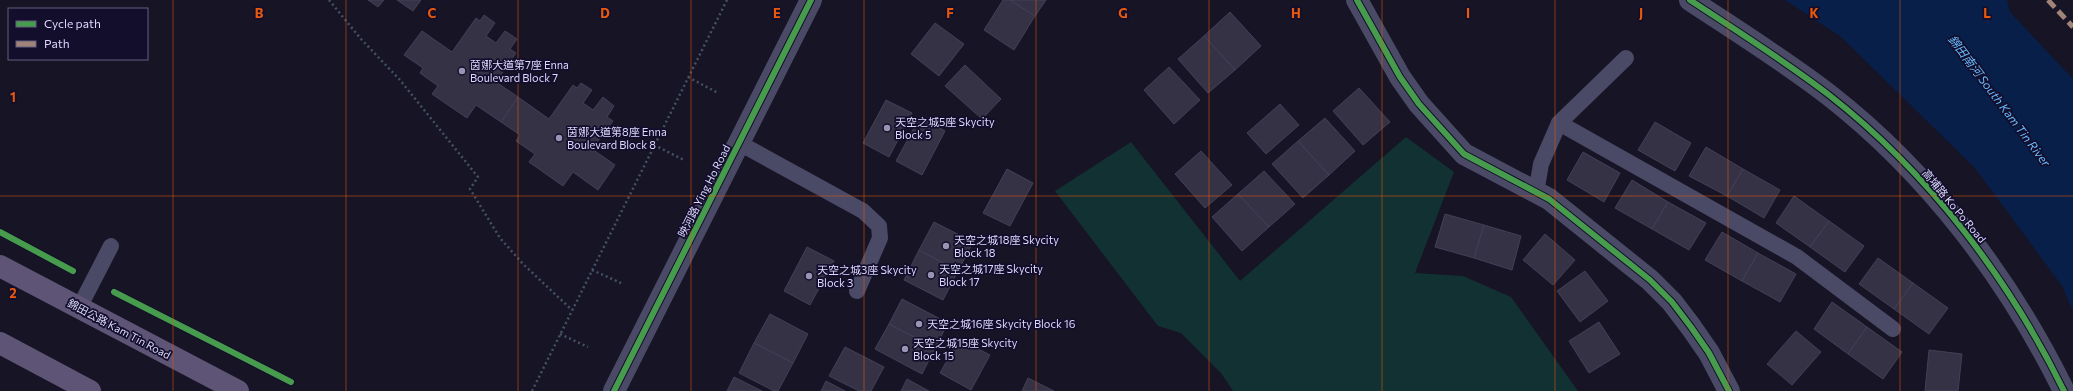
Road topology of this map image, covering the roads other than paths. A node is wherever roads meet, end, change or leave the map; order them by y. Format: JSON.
{"nodes":[{"id":1,"x":811,"y":0,"type":"edge"},
{"id":2,"x":1357,"y":0,"type":"edge"},
{"id":3,"x":1690,"y":0,"type":"edge"},
{"id":4,"x":1626,"y":58,"type":"dead end"},
{"id":5,"x":1559,"y":123,"type":"junction"},
{"id":6,"x":740,"y":143,"type":"junction"},
{"id":7,"x":1536,"y":193,"type":"junction"},
{"id":8,"x":111,"y":246,"type":"dead end"},
{"id":9,"x":0,"y":266,"type":"edge"},
{"id":10,"x":857,"y":291,"type":"dead end"},
{"id":11,"x":79,"y":308,"type":"junction"},
{"id":12,"x":1892,"y":329,"type":"dead end"},
{"id":13,"x":0,"y":343,"type":"edge"},
{"id":14,"x":90,"y":391,"type":"edge"},
{"id":15,"x":238,"y":391,"type":"edge"},
{"id":16,"x":614,"y":391,"type":"edge"},
{"id":17,"x":1729,"y":391,"type":"edge"},
{"id":18,"x":2064,"y":391,"type":"edge"}],
"edges":[{"from":1,"to":6,"type":"street","name":"映河路 Ying Ho Road"},
{"from":2,"to":7,"type":"street"},
{"from":3,"to":18,"type":"street","name":"高埔路 Ko Po Road"},
{"from":4,"to":5,"type":"lane"},
{"from":5,"to":7,"type":"lane"},
{"from":5,"to":12,"type":"lane"},
{"from":6,"to":10,"type":"lane"},
{"from":6,"to":16,"type":"street","name":"映河路 Ying Ho Road"},
{"from":7,"to":17,"type":"street"},
{"from":8,"to":11,"type":"lane"},
{"from":9,"to":11,"type":"main road","name":"錦田公路 Kam Tin Road"},
{"from":11,"to":15,"type":"main road","name":"錦田公路 Kam Tin Road"},
{"from":13,"to":14,"type":"main road"}]}
